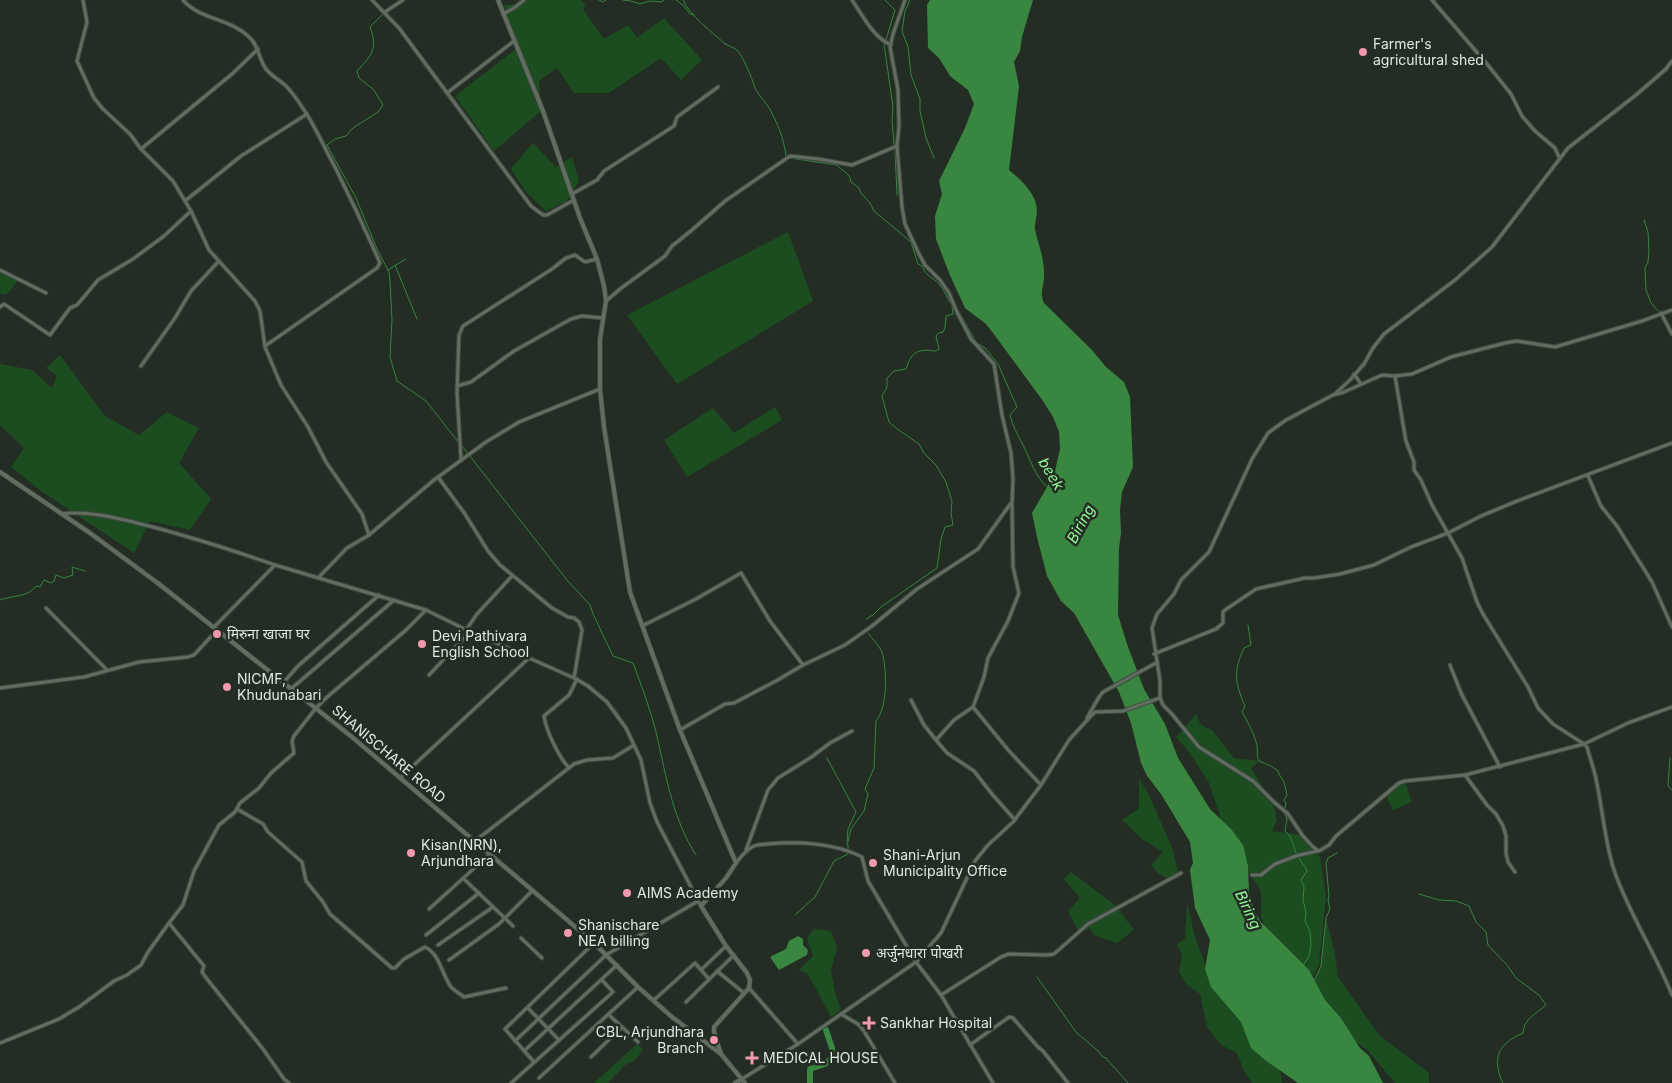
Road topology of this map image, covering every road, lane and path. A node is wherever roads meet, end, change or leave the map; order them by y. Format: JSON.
{"nodes":[{"id":1,"x":83,"y":0,"type":"edge"},
{"id":2,"x":182,"y":0,"type":"edge"},
{"id":3,"x":372,"y":0,"type":"edge"},
{"id":4,"x":403,"y":0,"type":"edge"},
{"id":5,"x":498,"y":0,"type":"edge"},
{"id":6,"x":524,"y":0,"type":"edge"},
{"id":7,"x":852,"y":0,"type":"edge"},
{"id":8,"x":905,"y":0,"type":"edge"},
{"id":9,"x":1432,"y":0,"type":"edge"},
{"id":10,"x":385,"y":12,"type":"junction"},
{"id":11,"x":503,"y":14,"type":"junction"},
{"id":12,"x":514,"y":41,"type":"junction"},
{"id":13,"x":891,"y":45,"type":"junction"},
{"id":14,"x":258,"y":49,"type":"junction"},
{"id":15,"x":1672,"y":61,"type":"edge"},
{"id":16,"x":718,"y":86,"type":"dead end"},
{"id":17,"x":446,"y":93,"type":"junction"},
{"id":18,"x":306,"y":114,"type":"junction"},
{"id":19,"x":897,"y":146,"type":"junction"},
{"id":20,"x":140,"y":149,"type":"junction"},
{"id":21,"x":1559,"y":158,"type":"junction"},
{"id":22,"x":572,"y":194,"type":"junction"},
{"id":23,"x":574,"y":199,"type":"junction"},
{"id":24,"x":185,"y":201,"type":"junction"},
{"id":25,"x":191,"y":211,"type":"junction"},
{"id":26,"x":597,"y":259,"type":"junction"},
{"id":27,"x":219,"y":261,"type":"junction"},
{"id":28,"x":0,"y":270,"type":"edge"},
{"id":29,"x":46,"y":293,"type":"dead end"},
{"id":30,"x":606,"y":302,"type":"junction"},
{"id":31,"x":0,"y":307,"type":"edge"},
{"id":32,"x":1672,"y":310,"type":"edge"},
{"id":33,"x":1662,"y":313,"type":"junction"},
{"id":34,"x":603,"y":318,"type":"junction"},
{"id":35,"x":1672,"y":334,"type":"edge"},
{"id":36,"x":265,"y":346,"type":"junction"},
{"id":37,"x":141,"y":366,"type":"dead end"},
{"id":38,"x":1354,"y":374,"type":"junction"},
{"id":39,"x":1395,"y":376,"type":"junction"},
{"id":40,"x":1361,"y":384,"type":"junction"},
{"id":41,"x":457,"y":386,"type":"junction"},
{"id":42,"x":600,"y":389,"type":"junction"},
{"id":43,"x":1333,"y":395,"type":"junction"},
{"id":44,"x":1672,"y":443,"type":"edge"},
{"id":45,"x":461,"y":460,"type":"junction"},
{"id":46,"x":0,"y":472,"type":"edge"},
{"id":47,"x":1588,"y":476,"type":"junction"},
{"id":48,"x":438,"y":478,"type":"junction"},
{"id":49,"x":1012,"y":502,"type":"junction"},
{"id":50,"x":61,"y":514,"type":"junction"},
{"id":51,"x":1448,"y":533,"type":"junction"},
{"id":52,"x":369,"y":535,"type":"junction"},
{"id":53,"x":275,"y":565,"type":"junction"},
{"id":54,"x":512,"y":576,"type":"junction"},
{"id":55,"x":319,"y":577,"type":"junction"},
{"id":56,"x":380,"y":595,"type":"junction"},
{"id":57,"x":395,"y":600,"type":"junction"},
{"id":58,"x":46,"y":608,"type":"dead end"},
{"id":59,"x":426,"y":610,"type":"junction"},
{"id":60,"x":642,"y":626,"type":"junction"},
{"id":61,"x":1672,"y":627,"type":"edge"},
{"id":62,"x":216,"y":628,"type":"junction"},
{"id":63,"x":467,"y":631,"type":"junction"},
{"id":64,"x":1154,"y":654,"type":"junction"},
{"id":65,"x":529,"y":658,"type":"junction"},
{"id":66,"x":1156,"y":663,"type":"junction"},
{"id":67,"x":1450,"y":664,"type":"dead end"},
{"id":68,"x":803,"y":665,"type":"junction"},
{"id":69,"x":107,"y":670,"type":"junction"},
{"id":70,"x":429,"y":676,"type":"dead end"},
{"id":71,"x":576,"y":678,"type":"junction"},
{"id":72,"x":284,"y":682,"type":"junction"},
{"id":73,"x":0,"y":688,"type":"edge"},
{"id":74,"x":291,"y":689,"type":"junction"},
{"id":75,"x":1160,"y":698,"type":"junction"},
{"id":76,"x":912,"y":700,"type":"dead end"},
{"id":77,"x":1672,"y":706,"type":"edge"},
{"id":78,"x":973,"y":707,"type":"junction"},
{"id":79,"x":316,"y":708,"type":"junction"},
{"id":80,"x":1084,"y":723,"type":"junction"},
{"id":81,"x":680,"y":730,"type":"junction"},
{"id":82,"x":852,"y":731,"type":"dead end"},
{"id":83,"x":936,"y":740,"type":"junction"},
{"id":84,"x":1584,"y":744,"type":"junction"},
{"id":85,"x":634,"y":745,"type":"junction"},
{"id":86,"x":1500,"y":767,"type":"junction"},
{"id":87,"x":569,"y":768,"type":"junction"},
{"id":88,"x":1465,"y":775,"type":"junction"},
{"id":89,"x":400,"y":778,"type":"junction"},
{"id":90,"x":1041,"y":785,"type":"junction"},
{"id":91,"x":236,"y":809,"type":"junction"},
{"id":92,"x":1015,"y":820,"type":"junction"},
{"id":93,"x":475,"y":841,"type":"junction"},
{"id":94,"x":746,"y":851,"type":"junction"},
{"id":95,"x":1319,"y":851,"type":"junction"},
{"id":96,"x":490,"y":854,"type":"junction"},
{"id":97,"x":736,"y":863,"type":"junction"},
{"id":98,"x":1515,"y":872,"type":"dead end"},
{"id":99,"x":1181,"y":873,"type":"dead end"},
{"id":100,"x":1252,"y":875,"type":"dead end"},
{"id":101,"x":464,"y":879,"type":"junction"},
{"id":102,"x":532,"y":891,"type":"junction"},
{"id":103,"x":479,"y":893,"type":"junction"},
{"id":104,"x":698,"y":901,"type":"junction"},
{"id":105,"x":493,"y":906,"type":"junction"},
{"id":106,"x":701,"y":906,"type":"junction"},
{"id":107,"x":429,"y":909,"type":"dead end"},
{"id":108,"x":505,"y":918,"type":"junction"},
{"id":109,"x":169,"y":923,"type":"junction"},
{"id":110,"x":513,"y":926,"type":"dead end"},
{"id":111,"x":426,"y":936,"type":"dead end"},
{"id":112,"x":522,"y":938,"type":"dead end"},
{"id":113,"x":594,"y":943,"type":"junction"},
{"id":114,"x":438,"y":945,"type":"dead end"},
{"id":115,"x":726,"y":946,"type":"junction"},
{"id":116,"x":606,"y":955,"type":"junction"},
{"id":117,"x":734,"y":955,"type":"junction"},
{"id":118,"x":542,"y":958,"type":"dead end"},
{"id":119,"x":449,"y":960,"type":"dead end"},
{"id":120,"x":916,"y":962,"type":"junction"},
{"id":121,"x":617,"y":965,"type":"junction"},
{"id":122,"x":701,"y":970,"type":"junction"},
{"id":123,"x":716,"y":971,"type":"junction"},
{"id":124,"x":708,"y":978,"type":"junction"},
{"id":125,"x":602,"y":980,"type":"junction"},
{"id":126,"x":638,"y":987,"type":"junction"},
{"id":127,"x":506,"y":988,"type":"dead end"},
{"id":128,"x":749,"y":988,"type":"junction"},
{"id":129,"x":744,"y":993,"type":"junction"},
{"id":130,"x":1672,"y":995,"type":"edge"},
{"id":131,"x":941,"y":996,"type":"junction"},
{"id":132,"x":654,"y":1000,"type":"junction"},
{"id":133,"x":686,"y":1002,"type":"dead end"},
{"id":134,"x":528,"y":1008,"type":"junction"},
{"id":135,"x":841,"y":1014,"type":"junction"},
{"id":136,"x":609,"y":1015,"type":"junction"},
{"id":137,"x":539,"y":1019,"type":"junction"},
{"id":138,"x":622,"y":1027,"type":"junction"},
{"id":139,"x":549,"y":1030,"type":"junction"},
{"id":140,"x":559,"y":1040,"type":"junction"},
{"id":141,"x":515,"y":1041,"type":"junction"},
{"id":142,"x":638,"y":1042,"type":"dead end"},
{"id":143,"x":0,"y":1043,"type":"edge"},
{"id":144,"x":798,"y":1044,"type":"junction"},
{"id":145,"x":970,"y":1045,"type":"junction"},
{"id":146,"x":524,"y":1051,"type":"junction"},
{"id":147,"x":722,"y":1054,"type":"junction"},
{"id":148,"x":591,"y":1057,"type":"dead end"},
{"id":149,"x":534,"y":1062,"type":"junction"},
{"id":150,"x":539,"y":1078,"type":"dead end"},
{"id":151,"x":744,"y":1081,"type":"edge"},
{"id":152,"x":289,"y":1083,"type":"edge"},
{"id":153,"x":511,"y":1083,"type":"edge"},
{"id":154,"x":735,"y":1083,"type":"edge"},
{"id":155,"x":895,"y":1083,"type":"edge"},
{"id":156,"x":993,"y":1083,"type":"edge"},
{"id":157,"x":1068,"y":1083,"type":"edge"}],
"edges":[{"from":1,"to":20,"type":"street"},
{"from":2,"to":14,"type":"street"},
{"from":3,"to":10,"type":"street"},
{"from":4,"to":10,"type":"street"},
{"from":5,"to":11,"type":"street"},
{"from":6,"to":11,"type":"street"},
{"from":7,"to":13,"type":"street"},
{"from":8,"to":13,"type":"street"},
{"from":9,"to":21,"type":"street"},
{"from":10,"to":17,"type":"street"},
{"from":11,"to":12,"type":"street"},
{"from":12,"to":17,"type":"street"},
{"from":12,"to":22,"type":"street"},
{"from":13,"to":19,"type":"street"},
{"from":14,"to":18,"type":"street"},
{"from":14,"to":20,"type":"street"},
{"from":15,"to":21,"type":"street"},
{"from":16,"to":22,"type":"street"},
{"from":17,"to":23,"type":"street"},
{"from":18,"to":24,"type":"street"},
{"from":18,"to":36,"type":"street"},
{"from":19,"to":30,"type":"street"},
{"from":19,"to":49,"type":"street"},
{"from":20,"to":24,"type":"street"},
{"from":21,"to":38,"type":"street"},
{"from":22,"to":23,"type":"street"},
{"from":23,"to":26,"type":"street"},
{"from":24,"to":25,"type":"street"},
{"from":25,"to":27,"type":"street"},
{"from":25,"to":31,"type":"street"},
{"from":26,"to":30,"type":"street"},
{"from":26,"to":41,"type":"street"},
{"from":27,"to":36,"type":"street"},
{"from":27,"to":37,"type":"street"},
{"from":28,"to":29,"type":"street"},
{"from":30,"to":34,"type":"street"},
{"from":32,"to":33,"type":"street"},
{"from":33,"to":35,"type":"street"},
{"from":33,"to":39,"type":"street"},
{"from":34,"to":41,"type":"street"},
{"from":34,"to":42,"type":"street"},
{"from":36,"to":52,"type":"street"},
{"from":38,"to":40,"type":"street"},
{"from":38,"to":43,"type":"street"},
{"from":39,"to":40,"type":"street"},
{"from":39,"to":51,"type":"street"},
{"from":40,"to":43,"type":"street"},
{"from":41,"to":45,"type":"street"},
{"from":42,"to":45,"type":"street"},
{"from":42,"to":60,"type":"street"},
{"from":43,"to":64,"type":"street"},
{"from":44,"to":47,"type":"street"},
{"from":45,"to":48,"type":"street"},
{"from":46,"to":50,"type":"street","name":"SHANISCHARE ROAD"},
{"from":47,"to":51,"type":"street"},
{"from":47,"to":61,"type":"street"},
{"from":48,"to":52,"type":"street"},
{"from":48,"to":54,"type":"street"},
{"from":49,"to":68,"type":"street"},
{"from":49,"to":78,"type":"street"},
{"from":50,"to":53,"type":"street"},
{"from":50,"to":62,"type":"street","name":"SHANISCHARE ROAD"},
{"from":51,"to":64,"type":"street"},
{"from":51,"to":84,"type":"street"},
{"from":52,"to":55,"type":"street"},
{"from":53,"to":55,"type":"street"},
{"from":53,"to":62,"type":"street"},
{"from":54,"to":63,"type":"street"},
{"from":54,"to":71,"type":"street"},
{"from":55,"to":56,"type":"street"},
{"from":56,"to":57,"type":"street"},
{"from":56,"to":72,"type":"street"},
{"from":57,"to":59,"type":"street"},
{"from":57,"to":74,"type":"street"},
{"from":58,"to":69,"type":"street"},
{"from":59,"to":63,"type":"street"},
{"from":59,"to":79,"type":"street"},
{"from":60,"to":68,"type":"street"},
{"from":60,"to":81,"type":"street"},
{"from":62,"to":69,"type":"street"},
{"from":62,"to":72,"type":"street","name":"SHANISCHARE ROAD"},
{"from":63,"to":65,"type":"street"},
{"from":63,"to":70,"type":"street"},
{"from":64,"to":66,"type":"street"},
{"from":65,"to":71,"type":"street"},
{"from":65,"to":89,"type":"street"},
{"from":66,"to":75,"type":"street"},
{"from":66,"to":80,"type":"street"},
{"from":67,"to":86,"type":"street"},
{"from":68,"to":81,"type":"street"},
{"from":69,"to":73,"type":"street"},
{"from":71,"to":85,"type":"street"},
{"from":71,"to":87,"type":"street"},
{"from":72,"to":74,"type":"street","name":"SHANISCHARE ROAD"},
{"from":74,"to":79,"type":"street","name":"SHANISCHARE ROAD"},
{"from":75,"to":80,"type":"street"},
{"from":75,"to":95,"type":"street"},
{"from":76,"to":83,"type":"street"},
{"from":77,"to":84,"type":"street"},
{"from":78,"to":83,"type":"street"},
{"from":78,"to":90,"type":"street"},
{"from":79,"to":89,"type":"street","name":"SHANISCHARE ROAD"},
{"from":79,"to":91,"type":"street"},
{"from":80,"to":90,"type":"street"},
{"from":81,"to":97,"type":"street"},
{"from":82,"to":94,"type":"street"},
{"from":83,"to":92,"type":"street"},
{"from":84,"to":86,"type":"street"},
{"from":84,"to":130,"type":"street"},
{"from":85,"to":87,"type":"street"},
{"from":85,"to":104,"type":"street"},
{"from":86,"to":88,"type":"street"},
{"from":87,"to":93,"type":"street"},
{"from":88,"to":95,"type":"street"},
{"from":88,"to":98,"type":"street"},
{"from":89,"to":93,"type":"street","name":"SHANISCHARE ROAD"},
{"from":90,"to":92,"type":"street"},
{"from":91,"to":109,"type":"street"},
{"from":91,"to":127,"type":"street"},
{"from":92,"to":120,"type":"street"},
{"from":93,"to":96,"type":"street","name":"SHANISCHARE ROAD"},
{"from":94,"to":97,"type":"street"},
{"from":94,"to":120,"type":"street"},
{"from":95,"to":100,"type":"street"},
{"from":96,"to":101,"type":"street"},
{"from":96,"to":102,"type":"street","name":"SHANISCHARE ROAD"},
{"from":97,"to":106,"type":"street"},
{"from":99,"to":131,"type":"street"},
{"from":101,"to":103,"type":"street"},
{"from":101,"to":107,"type":"street"},
{"from":102,"to":108,"type":"street"},
{"from":102,"to":113,"type":"street","name":"SHANISCHARE ROAD"},
{"from":103,"to":105,"type":"street"},
{"from":103,"to":111,"type":"street"},
{"from":104,"to":106,"type":"street"},
{"from":104,"to":116,"type":"street"},
{"from":105,"to":108,"type":"street"},
{"from":105,"to":114,"type":"street"},
{"from":106,"to":115,"type":"street"},
{"from":108,"to":110,"type":"street"},
{"from":108,"to":119,"type":"street"},
{"from":109,"to":143,"type":"street"},
{"from":109,"to":152,"type":"street"},
{"from":112,"to":118,"type":"street"},
{"from":113,"to":116,"type":"street","name":"SHANISCHARE ROAD"},
{"from":113,"to":134,"type":"street"},
{"from":115,"to":117,"type":"street"},
{"from":115,"to":122,"type":"street"},
{"from":116,"to":121,"type":"street","name":"SHANISCHARE ROAD"},
{"from":116,"to":137,"type":"street"},
{"from":117,"to":123,"type":"street"},
{"from":117,"to":128,"type":"street"},
{"from":120,"to":131,"type":"street"},
{"from":120,"to":135,"type":"street"},
{"from":121,"to":125,"type":"street"},
{"from":121,"to":126,"type":"street","name":"SHANISCHARE ROAD"},
{"from":122,"to":124,"type":"street"},
{"from":122,"to":132,"type":"street"},
{"from":123,"to":124,"type":"street"},
{"from":123,"to":129,"type":"street"},
{"from":124,"to":133,"type":"street"},
{"from":125,"to":139,"type":"street"},
{"from":125,"to":140,"type":"street"},
{"from":126,"to":132,"type":"street","name":"SHANISCHARE ROAD"},
{"from":126,"to":136,"type":"street"},
{"from":128,"to":129,"type":"street"},
{"from":128,"to":144,"type":"street"},
{"from":129,"to":147,"type":"street"},
{"from":131,"to":145,"type":"street"},
{"from":132,"to":147,"type":"street","name":"SHANISCHARE ROAD"},
{"from":134,"to":137,"type":"street"},
{"from":134,"to":141,"type":"street"},
{"from":135,"to":144,"type":"street"},
{"from":135,"to":155,"type":"street"},
{"from":136,"to":138,"type":"street"},
{"from":136,"to":150,"type":"street"},
{"from":137,"to":139,"type":"street"},
{"from":137,"to":141,"type":"street"},
{"from":138,"to":142,"type":"street"},
{"from":138,"to":148,"type":"street"},
{"from":139,"to":140,"type":"street"},
{"from":139,"to":146,"type":"street"},
{"from":140,"to":149,"type":"street"},
{"from":141,"to":146,"type":"street"},
{"from":144,"to":151,"type":"street"},
{"from":145,"to":156,"type":"street"},
{"from":145,"to":157,"type":"street"},
{"from":146,"to":149,"type":"street"},
{"from":147,"to":151,"type":"street","name":"SHANISCHARE ROAD"},
{"from":149,"to":153,"type":"street"},
{"from":151,"to":154,"type":"street"}]}
